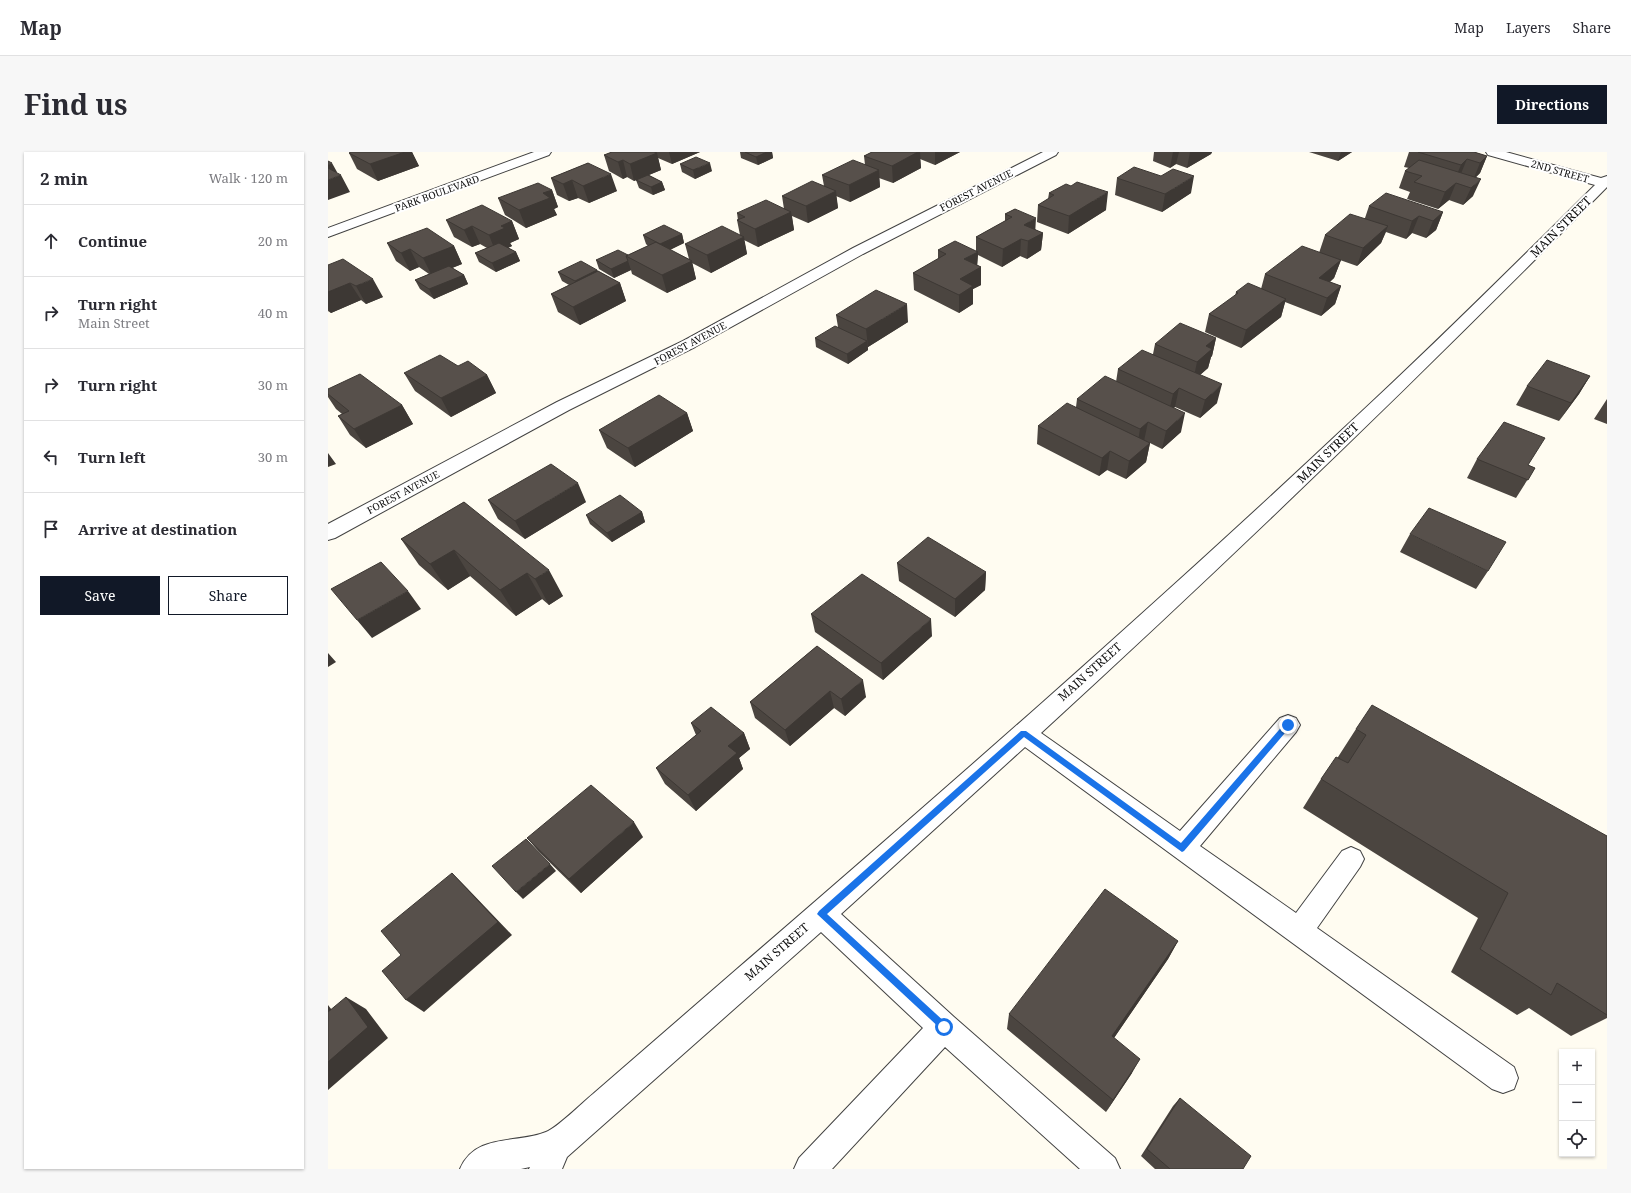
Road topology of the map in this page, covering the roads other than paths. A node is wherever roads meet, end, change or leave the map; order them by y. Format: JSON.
{"nodes":[{"id":1,"x":545,"y":152,"type":"edge"},
{"id":2,"x":1052,"y":152,"type":"edge"},
{"id":3,"x":1492,"y":152,"type":"edge"},
{"id":4,"x":1606,"y":182,"type":"edge"},
{"id":5,"x":328,"y":233,"type":"edge"},
{"id":6,"x":328,"y":533,"type":"edge"},
{"id":7,"x":1288,"y":725,"type":"dead end"},
{"id":8,"x":1024,"y":733,"type":"junction"},
{"id":9,"x":1182,"y":848,"type":"junction"},
{"id":10,"x":1351,"y":859,"type":"dead end"},
{"id":11,"x":821,"y":914,"type":"junction"},
{"id":12,"x":1298,"y":931,"type":"junction"},
{"id":13,"x":944,"y":1027,"type":"junction"},
{"id":14,"x":1503,"y":1078,"type":"dead end"},
{"id":15,"x":551,"y":1157,"type":"edge"},
{"id":16,"x":476,"y":1169,"type":"edge"},
{"id":17,"x":810,"y":1169,"type":"edge"},
{"id":18,"x":1104,"y":1169,"type":"edge"}],
"edges":[{"from":1,"to":5,"type":"street","name":"PARK BOULEVARD"},
{"from":2,"to":6,"type":"street","name":"FOREST AVENUE"},
{"from":3,"to":4,"type":"street","name":"2ND STREET"},
{"from":4,"to":8,"type":"street","name":"MAIN STREET"},
{"from":7,"to":9,"type":"street"},
{"from":8,"to":9,"type":"street"},
{"from":8,"to":11,"type":"street","name":"MAIN STREET"},
{"from":9,"to":12,"type":"street"},
{"from":10,"to":12,"type":"street"},
{"from":11,"to":13,"type":"street"},
{"from":11,"to":15,"type":"street","name":"MAIN STREET"},
{"from":12,"to":14,"type":"street"},
{"from":13,"to":17,"type":"street"},
{"from":13,"to":18,"type":"street"},
{"from":15,"to":16,"type":"street","name":"MAIN STREET"}]}
